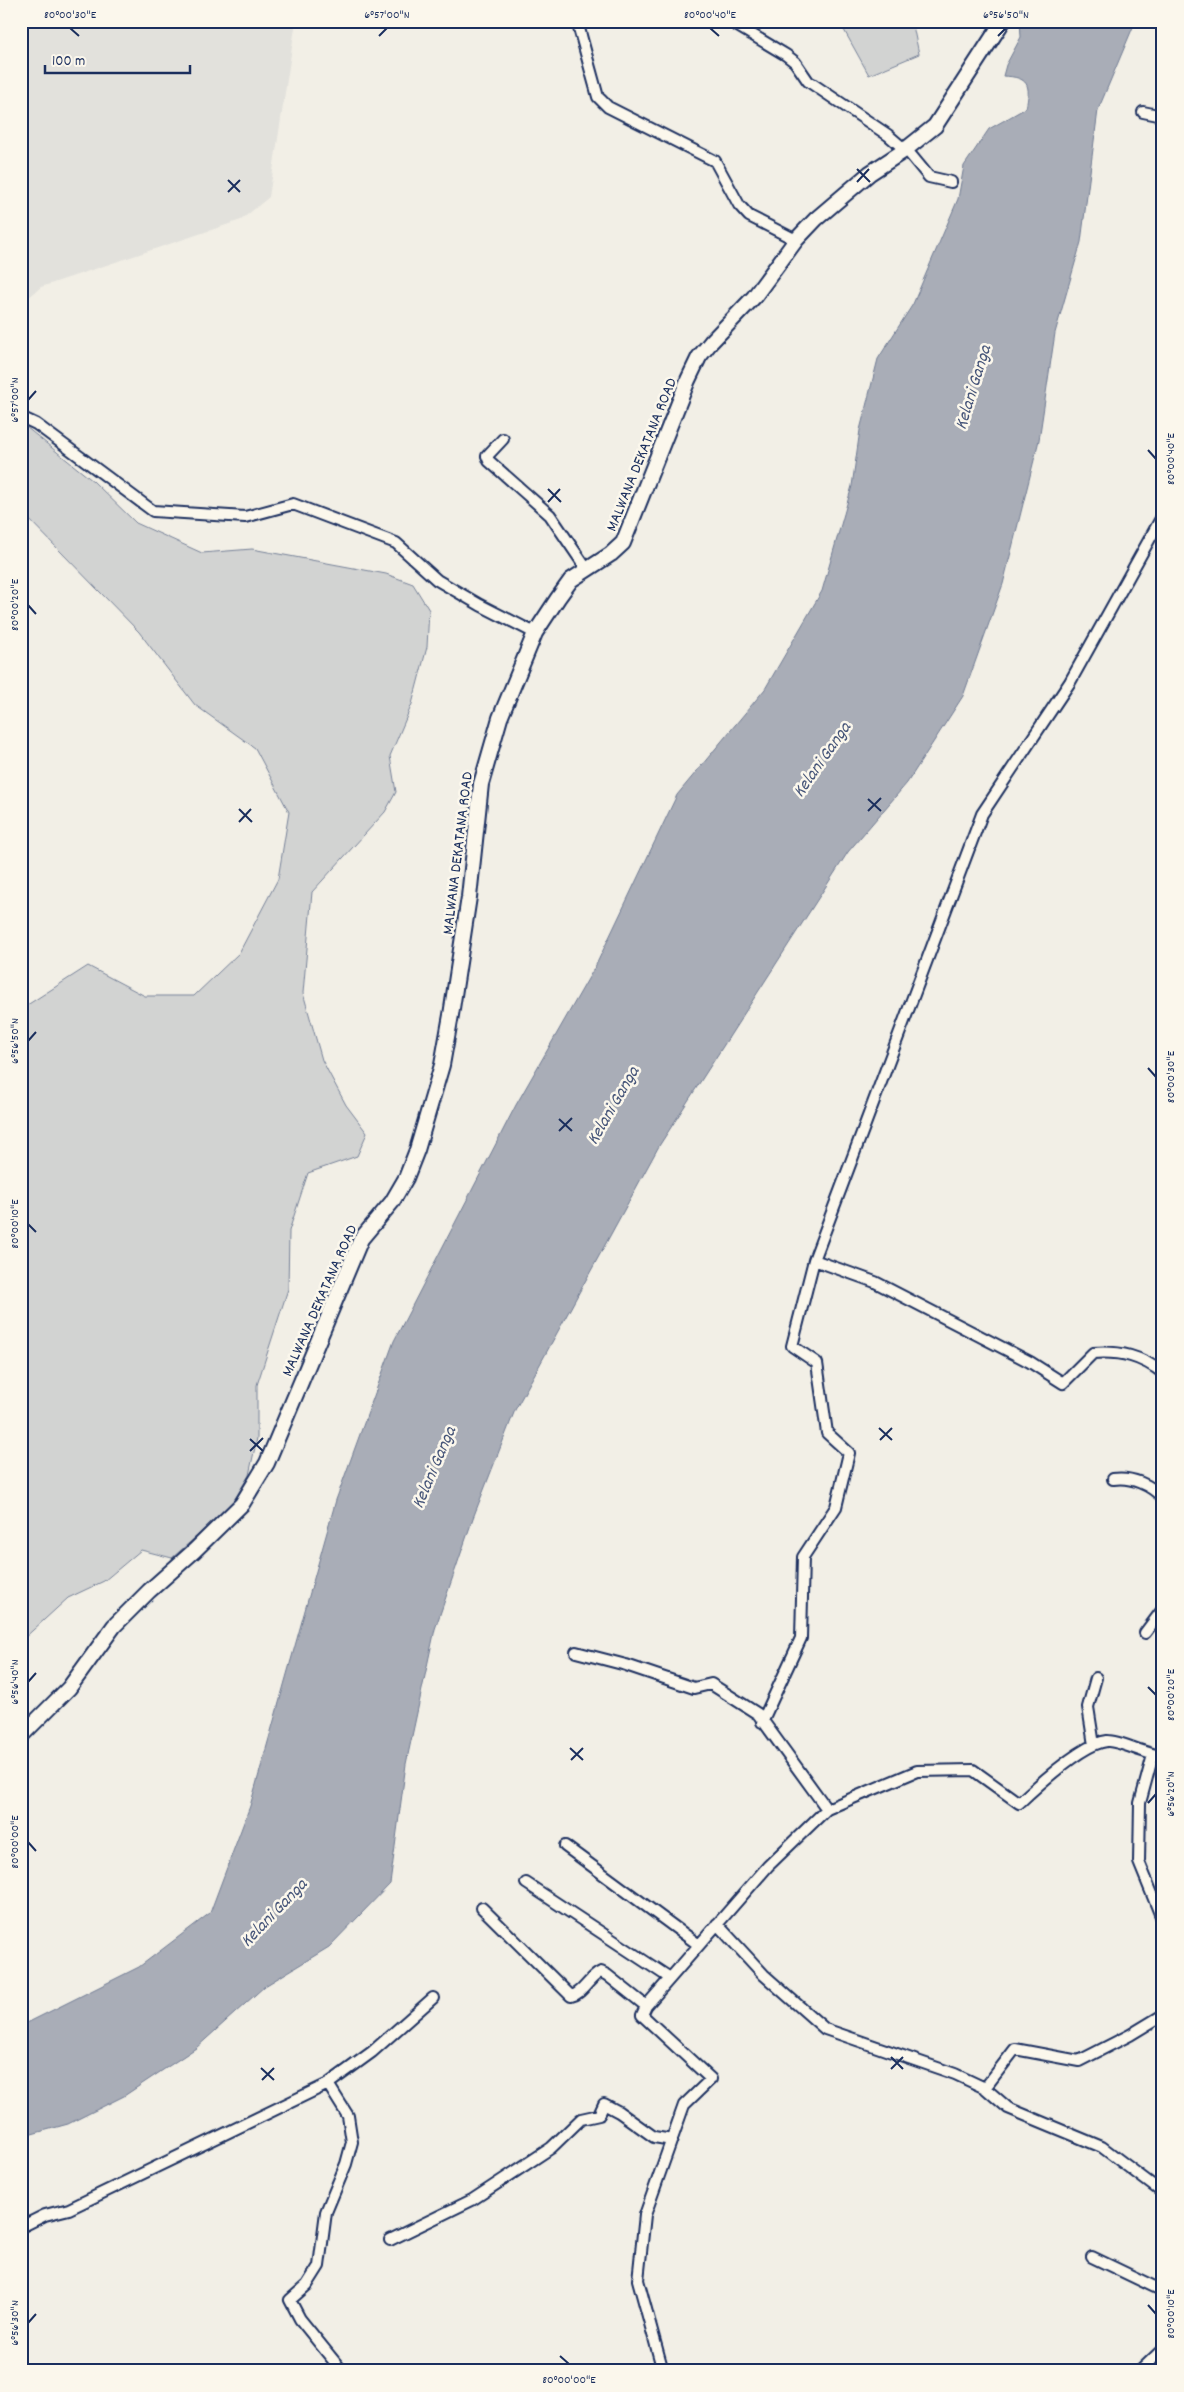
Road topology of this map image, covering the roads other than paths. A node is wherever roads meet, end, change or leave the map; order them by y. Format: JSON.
{"nodes":[{"id":1,"x":577,"y":21,"type":"edge"},
{"id":2,"x":735,"y":21,"type":"edge"},
{"id":3,"x":1003,"y":21,"type":"edge"},
{"id":4,"x":1143,"y":112,"type":"dead end"},
{"id":5,"x":1163,"y":116,"type":"edge"},
{"id":6,"x":905,"y":150,"type":"junction"},
{"id":7,"x":951,"y":182,"type":"dead end"},
{"id":8,"x":796,"y":240,"type":"junction"},
{"id":9,"x":21,"y":417,"type":"edge"},
{"id":10,"x":503,"y":439,"type":"dead end"},
{"id":11,"x":1163,"y":515,"type":"edge"},
{"id":12,"x":586,"y":568,"type":"junction"},
{"id":13,"x":535,"y":633,"type":"junction"},
{"id":14,"x":814,"y":1260,"type":"junction"},
{"id":15,"x":1163,"y":1373,"type":"edge"},
{"id":16,"x":1113,"y":1479,"type":"dead end"},
{"id":17,"x":1163,"y":1498,"type":"edge"},
{"id":18,"x":1163,"y":1609,"type":"edge"},
{"id":19,"x":1145,"y":1634,"type":"dead end"},
{"id":20,"x":576,"y":1652,"type":"dead end"},
{"id":21,"x":1096,"y":1678,"type":"dead end"},
{"id":22,"x":762,"y":1722,"type":"junction"},
{"id":23,"x":21,"y":1736,"type":"edge"},
{"id":24,"x":1094,"y":1745,"type":"junction"},
{"id":25,"x":1158,"y":1756,"type":"edge"},
{"id":26,"x":827,"y":1809,"type":"junction"},
{"id":27,"x":565,"y":1846,"type":"dead end"},
{"id":28,"x":526,"y":1882,"type":"dead end"},
{"id":29,"x":482,"y":1908,"type":"dead end"},
{"id":30,"x":1163,"y":1921,"type":"edge"},
{"id":31,"x":717,"y":1924,"type":"junction"},
{"id":32,"x":699,"y":1944,"type":"junction"},
{"id":33,"x":670,"y":1978,"type":"junction"},
{"id":34,"x":433,"y":1998,"type":"dead end"},
{"id":35,"x":646,"y":2006,"type":"junction"},
{"id":36,"x":1163,"y":2015,"type":"edge"},
{"id":37,"x":328,"y":2084,"type":"junction"},
{"id":38,"x":985,"y":2088,"type":"junction"},
{"id":39,"x":672,"y":2140,"type":"junction"},
{"id":40,"x":1163,"y":2193,"type":"edge"},
{"id":41,"x":21,"y":2227,"type":"edge"},
{"id":42,"x":390,"y":2240,"type":"dead end"},
{"id":43,"x":1092,"y":2257,"type":"dead end"},
{"id":44,"x":1163,"y":2291,"type":"edge"},
{"id":45,"x":1163,"y":2349,"type":"edge"},
{"id":46,"x":342,"y":2371,"type":"edge"},
{"id":47,"x":663,"y":2371,"type":"edge"},
{"id":48,"x":1140,"y":2371,"type":"edge"}],
"edges":[{"from":1,"to":8,"type":"street"},
{"from":2,"to":6,"type":"street"},
{"from":3,"to":6,"type":"main road","name":"MALWANA DEKATANA ROAD"},
{"from":4,"to":5,"type":"street"},
{"from":6,"to":7,"type":"street"},
{"from":6,"to":8,"type":"main road","name":"MALWANA DEKATANA ROAD"},
{"from":8,"to":12,"type":"main road","name":"MALWANA DEKATANA ROAD"},
{"from":9,"to":13,"type":"street"},
{"from":10,"to":12,"type":"street"},
{"from":11,"to":14,"type":"street"},
{"from":12,"to":13,"type":"main road","name":"MALWANA DEKATANA ROAD"},
{"from":13,"to":23,"type":"main road","name":"MALWANA DEKATANA ROAD"},
{"from":14,"to":15,"type":"street"},
{"from":14,"to":22,"type":"street"},
{"from":16,"to":17,"type":"street"},
{"from":18,"to":19,"type":"street"},
{"from":20,"to":22,"type":"street"},
{"from":21,"to":24,"type":"street"},
{"from":22,"to":26,"type":"street"},
{"from":24,"to":25,"type":"street"},
{"from":24,"to":26,"type":"street"},
{"from":25,"to":30,"type":"street"},
{"from":26,"to":31,"type":"street"},
{"from":27,"to":32,"type":"street"},
{"from":28,"to":33,"type":"street"},
{"from":29,"to":35,"type":"street"},
{"from":31,"to":32,"type":"street"},
{"from":31,"to":38,"type":"street"},
{"from":32,"to":33,"type":"street"},
{"from":33,"to":35,"type":"street"},
{"from":34,"to":37,"type":"street"},
{"from":35,"to":39,"type":"street"},
{"from":36,"to":38,"type":"street"},
{"from":37,"to":41,"type":"street"},
{"from":37,"to":46,"type":"street"},
{"from":38,"to":40,"type":"street"},
{"from":39,"to":42,"type":"street"},
{"from":39,"to":47,"type":"street"},
{"from":43,"to":44,"type":"street"},
{"from":45,"to":48,"type":"street"}]}
